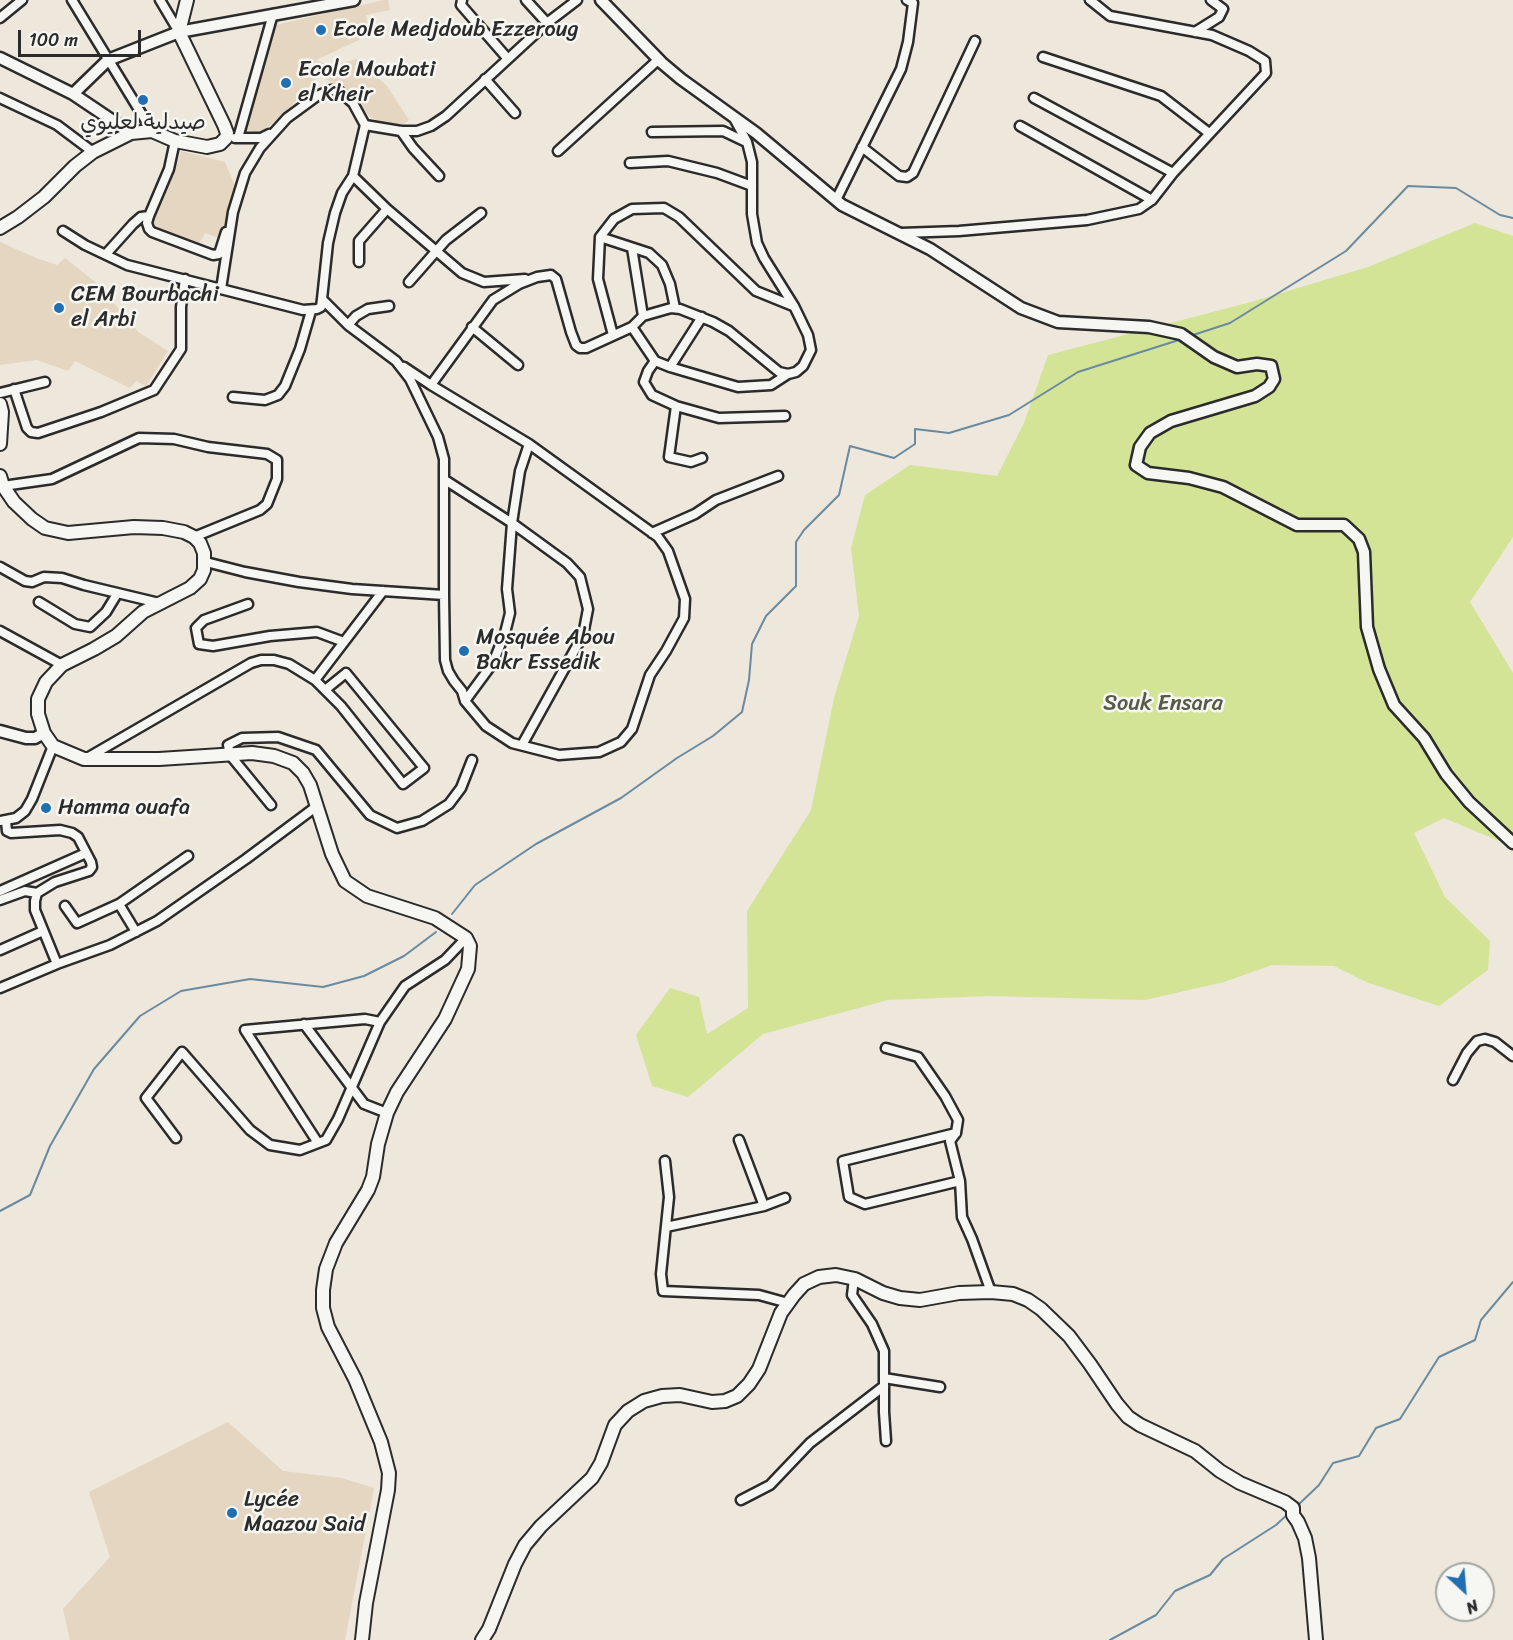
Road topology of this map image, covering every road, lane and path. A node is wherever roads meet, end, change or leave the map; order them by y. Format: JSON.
{"nodes":[{"id":1,"x":22,"y":0,"type":"edge"},
{"id":2,"x":72,"y":0,"type":"edge"},
{"id":3,"x":160,"y":0,"type":"edge"},
{"id":4,"x":187,"y":0,"type":"edge"},
{"id":5,"x":354,"y":0,"type":"edge"},
{"id":6,"x":462,"y":0,"type":"edge"},
{"id":7,"x":526,"y":0,"type":"edge"},
{"id":8,"x":577,"y":0,"type":"edge"},
{"id":9,"x":601,"y":0,"type":"edge"},
{"id":10,"x":907,"y":0,"type":"edge"},
{"id":11,"x":1090,"y":0,"type":"edge"},
{"id":12,"x":1211,"y":0,"type":"edge"},
{"id":13,"x":273,"y":14,"type":"junction"},
{"id":14,"x":0,"y":18,"type":"edge"},
{"id":15,"x":547,"y":23,"type":"junction"},
{"id":16,"x":179,"y":32,"type":"junction"},
{"id":17,"x":1195,"y":32,"type":"junction"},
{"id":18,"x":975,"y":41,"type":"dead end"},
{"id":19,"x":1043,"y":57,"type":"dead end"},
{"id":20,"x":0,"y":58,"type":"edge"},
{"id":21,"x":508,"y":59,"type":"junction"},
{"id":22,"x":659,"y":59,"type":"junction"},
{"id":23,"x":108,"y":60,"type":"junction"},
{"id":24,"x":485,"y":80,"type":"junction"},
{"id":25,"x":74,"y":94,"type":"junction"},
{"id":26,"x":0,"y":98,"type":"edge"},
{"id":27,"x":1034,"y":98,"type":"dead end"},
{"id":28,"x":515,"y":113,"type":"dead end"},
{"id":29,"x":287,"y":118,"type":"junction"},
{"id":30,"x":735,"y":120,"type":"junction"},
{"id":31,"x":365,"y":125,"type":"junction"},
{"id":32,"x":1020,"y":126,"type":"dead end"},
{"id":33,"x":152,"y":131,"type":"junction"},
{"id":34,"x":401,"y":131,"type":"junction"},
{"id":35,"x":652,"y":132,"type":"dead end"},
{"id":36,"x":131,"y":133,"type":"junction"},
{"id":37,"x":1209,"y":133,"type":"junction"},
{"id":38,"x":232,"y":138,"type":"junction"},
{"id":39,"x":175,"y":141,"type":"junction"},
{"id":40,"x":747,"y":142,"type":"junction"},
{"id":41,"x":862,"y":147,"type":"junction"},
{"id":42,"x":558,"y":151,"type":"dead end"},
{"id":43,"x":93,"y":152,"type":"junction"},
{"id":44,"x":630,"y":163,"type":"dead end"},
{"id":45,"x":1173,"y":173,"type":"junction"},
{"id":46,"x":353,"y":176,"type":"junction"},
{"id":47,"x":439,"y":176,"type":"dead end"},
{"id":48,"x":752,"y":186,"type":"junction"},
{"id":49,"x":836,"y":200,"type":"junction"},
{"id":50,"x":1152,"y":200,"type":"junction"},
{"id":51,"x":387,"y":209,"type":"junction"},
{"id":52,"x":233,"y":212,"type":"junction"},
{"id":53,"x":481,"y":213,"type":"dead end"},
{"id":54,"x":149,"y":216,"type":"junction"},
{"id":55,"x":0,"y":228,"type":"edge"},
{"id":56,"x":63,"y":231,"type":"dead end"},
{"id":57,"x":897,"y":234,"type":"junction"},
{"id":58,"x":600,"y":237,"type":"junction"},
{"id":59,"x":632,"y":248,"type":"junction"},
{"id":60,"x":436,"y":251,"type":"junction"},
{"id":61,"x":106,"y":254,"type":"junction"},
{"id":62,"x":359,"y":262,"type":"dead end"},
{"id":63,"x":537,"y":277,"type":"junction"},
{"id":64,"x":185,"y":279,"type":"junction"},
{"id":65,"x":409,"y":282,"type":"dead end"},
{"id":66,"x":222,"y":289,"type":"junction"},
{"id":67,"x":322,"y":299,"type":"junction"},
{"id":68,"x":389,"y":306,"type":"dead end"},
{"id":69,"x":794,"y":306,"type":"junction"},
{"id":70,"x":675,"y":308,"type":"junction"},
{"id":71,"x":311,"y":311,"type":"junction"},
{"id":72,"x":643,"y":316,"type":"junction"},
{"id":73,"x":702,"y":317,"type":"junction"},
{"id":74,"x":348,"y":325,"type":"junction"},
{"id":75,"x":472,"y":327,"type":"junction"},
{"id":76,"x":632,"y":327,"type":"junction"},
{"id":77,"x":613,"y":335,"type":"junction"},
{"id":78,"x":396,"y":361,"type":"junction"},
{"id":79,"x":656,"y":361,"type":"junction"},
{"id":80,"x":518,"y":365,"type":"dead end"},
{"id":81,"x":670,"y":367,"type":"junction"},
{"id":82,"x":788,"y":374,"type":"junction"},
{"id":83,"x":45,"y":381,"type":"dead end"},
{"id":84,"x":431,"y":385,"type":"junction"},
{"id":85,"x":14,"y":389,"type":"junction"},
{"id":86,"x":0,"y":393,"type":"edge"},
{"id":87,"x":233,"y":397,"type":"dead end"},
{"id":88,"x":0,"y":404,"type":"edge"},
{"id":89,"x":676,"y":406,"type":"junction"},
{"id":90,"x":785,"y":416,"type":"dead end"},
{"id":91,"x":0,"y":437,"type":"edge"},
{"id":92,"x":0,"y":444,"type":"edge"},
{"id":93,"x":529,"y":444,"type":"junction"},
{"id":94,"x":702,"y":458,"type":"dead end"},
{"id":95,"x":778,"y":476,"type":"dead end"},
{"id":96,"x":445,"y":480,"type":"junction"},
{"id":97,"x":2,"y":481,"type":"edge"},
{"id":98,"x":512,"y":523,"type":"junction"},
{"id":99,"x":652,"y":532,"type":"junction"},
{"id":100,"x":194,"y":537,"type":"junction"},
{"id":101,"x":206,"y":562,"type":"junction"},
{"id":102,"x":0,"y":567,"type":"edge"},
{"id":103,"x":383,"y":591,"type":"junction"},
{"id":104,"x":117,"y":594,"type":"junction"},
{"id":105,"x":444,"y":596,"type":"junction"},
{"id":106,"x":39,"y":602,"type":"dead end"},
{"id":107,"x":159,"y":603,"type":"junction"},
{"id":108,"x":248,"y":604,"type":"dead end"},
{"id":109,"x":0,"y":631,"type":"edge"},
{"id":110,"x":344,"y":642,"type":"junction"},
{"id":111,"x":62,"y":665,"type":"junction"},
{"id":112,"x":315,"y":680,"type":"junction"},
{"id":113,"x":325,"y":690,"type":"junction"},
{"id":114,"x":465,"y":701,"type":"junction"},
{"id":115,"x":0,"y":731,"type":"edge"},
{"id":116,"x":44,"y":734,"type":"junction"},
{"id":117,"x":522,"y":745,"type":"junction"},
{"id":118,"x":53,"y":746,"type":"junction"},
{"id":119,"x":230,"y":754,"type":"junction"},
{"id":120,"x":84,"y":759,"type":"junction"},
{"id":121,"x":472,"y":760,"type":"dead end"},
{"id":122,"x":271,"y":805,"type":"dead end"},
{"id":123,"x":317,"y":806,"type":"junction"},
{"id":124,"x":3,"y":821,"type":"edge"},
{"id":125,"x":1513,"y":843,"type":"edge"},
{"id":126,"x":86,"y":853,"type":"junction"},
{"id":127,"x":188,"y":856,"type":"dead end"},
{"id":128,"x":0,"y":891,"type":"edge"},
{"id":129,"x":37,"y":893,"type":"junction"},
{"id":130,"x":0,"y":900,"type":"edge"},
{"id":131,"x":119,"y":904,"type":"junction"},
{"id":132,"x":65,"y":906,"type":"dead end"},
{"id":133,"x":44,"y":931,"type":"junction"},
{"id":134,"x":136,"y":932,"type":"junction"},
{"id":135,"x":466,"y":938,"type":"junction"},
{"id":136,"x":0,"y":950,"type":"edge"},
{"id":137,"x":57,"y":964,"type":"junction"},
{"id":138,"x":0,"y":988,"type":"edge"},
{"id":139,"x":380,"y":1022,"type":"junction"},
{"id":140,"x":304,"y":1024,"type":"junction"},
{"id":141,"x":886,"y":1047,"type":"dead end"},
{"id":142,"x":1513,"y":1056,"type":"edge"},
{"id":143,"x":1453,"y":1080,"type":"dead end"},
{"id":144,"x":351,"y":1086,"type":"junction"},
{"id":145,"x":387,"y":1113,"type":"junction"},
{"id":146,"x":956,"y":1133,"type":"junction"},
{"id":147,"x":176,"y":1138,"type":"dead end"},
{"id":148,"x":739,"y":1140,"type":"dead end"},
{"id":149,"x":318,"y":1143,"type":"junction"},
{"id":150,"x":665,"y":1161,"type":"dead end"},
{"id":151,"x":960,"y":1181,"type":"junction"},
{"id":152,"x":785,"y":1198,"type":"dead end"},
{"id":153,"x":764,"y":1206,"type":"junction"},
{"id":154,"x":666,"y":1227,"type":"junction"},
{"id":155,"x":854,"y":1279,"type":"junction"},
{"id":156,"x":991,"y":1292,"type":"junction"},
{"id":157,"x":788,"y":1303,"type":"junction"},
{"id":158,"x":884,"y":1382,"type":"junction"},
{"id":159,"x":940,"y":1387,"type":"dead end"},
{"id":160,"x":886,"y":1441,"type":"dead end"},
{"id":161,"x":741,"y":1500,"type":"dead end"},
{"id":162,"x":362,"y":1640,"type":"edge"},
{"id":163,"x":482,"y":1640,"type":"edge"},
{"id":164,"x":1316,"y":1640,"type":"edge"}],
"edges":[{"from":1,"to":14,"type":"street"},
{"from":2,"to":23,"type":"street"},
{"from":3,"to":16,"type":"street"},
{"from":4,"to":16,"type":"main road"},
{"from":5,"to":13,"type":"street"},
{"from":6,"to":21,"type":"street"},
{"from":7,"to":15,"type":"street"},
{"from":8,"to":15,"type":"street"},
{"from":9,"to":22,"type":"street"},
{"from":10,"to":41,"type":"street"},
{"from":11,"to":17,"type":"street"},
{"from":12,"to":17,"type":"street"},
{"from":13,"to":16,"type":"street"},
{"from":13,"to":38,"type":"street"},
{"from":15,"to":21,"type":"street"},
{"from":16,"to":23,"type":"street"},
{"from":16,"to":38,"type":"main road"},
{"from":17,"to":37,"type":"street"},
{"from":18,"to":41,"type":"street"},
{"from":19,"to":37,"type":"street"},
{"from":20,"to":25,"type":"street"},
{"from":21,"to":24,"type":"street"},
{"from":22,"to":30,"type":"street"},
{"from":22,"to":42,"type":"street"},
{"from":23,"to":25,"type":"street"},
{"from":23,"to":33,"type":"street"},
{"from":24,"to":28,"type":"street"},
{"from":24,"to":34,"type":"street"},
{"from":25,"to":36,"type":"street"},
{"from":26,"to":43,"type":"street"},
{"from":27,"to":45,"type":"street"},
{"from":29,"to":31,"type":"street"},
{"from":29,"to":38,"type":"street"},
{"from":29,"to":52,"type":"street"},
{"from":30,"to":40,"type":"street"},
{"from":30,"to":49,"type":"street"},
{"from":31,"to":34,"type":"street"},
{"from":31,"to":46,"type":"street"},
{"from":32,"to":50,"type":"street"},
{"from":33,"to":36,"type":"main road"},
{"from":33,"to":39,"type":"main road"},
{"from":34,"to":47,"type":"street"},
{"from":35,"to":40,"type":"street"},
{"from":36,"to":43,"type":"main road"},
{"from":37,"to":45,"type":"street"},
{"from":38,"to":39,"type":"main road"},
{"from":39,"to":54,"type":"street"},
{"from":40,"to":48,"type":"street"},
{"from":41,"to":49,"type":"street"},
{"from":43,"to":55,"type":"main road"},
{"from":44,"to":48,"type":"street"},
{"from":45,"to":50,"type":"street"},
{"from":46,"to":51,"type":"street"},
{"from":46,"to":67,"type":"street"},
{"from":48,"to":69,"type":"street"},
{"from":49,"to":57,"type":"street"},
{"from":50,"to":57,"type":"street"},
{"from":51,"to":60,"type":"street"},
{"from":51,"to":62,"type":"street"},
{"from":52,"to":54,"type":"street"},
{"from":52,"to":66,"type":"street"},
{"from":53,"to":60,"type":"street"},
{"from":54,"to":61,"type":"street"},
{"from":56,"to":61,"type":"street"},
{"from":57,"to":125,"type":"street"},
{"from":58,"to":59,"type":"street"},
{"from":58,"to":69,"type":"street"},
{"from":58,"to":77,"type":"street"},
{"from":59,"to":70,"type":"street"},
{"from":59,"to":72,"type":"street"},
{"from":60,"to":63,"type":"street"},
{"from":60,"to":65,"type":"street"},
{"from":61,"to":64,"type":"street"},
{"from":63,"to":75,"type":"street"},
{"from":63,"to":77,"type":"street"},
{"from":64,"to":66,"type":"street"},
{"from":64,"to":85,"type":"street"},
{"from":66,"to":71,"type":"street"},
{"from":67,"to":71,"type":"street"},
{"from":67,"to":74,"type":"street"},
{"from":68,"to":74,"type":"street"},
{"from":69,"to":82,"type":"street"},
{"from":70,"to":72,"type":"street"},
{"from":70,"to":73,"type":"street"},
{"from":71,"to":87,"type":"street"},
{"from":72,"to":76,"type":"street"},
{"from":73,"to":81,"type":"street"},
{"from":73,"to":82,"type":"street"},
{"from":74,"to":78,"type":"street"},
{"from":75,"to":80,"type":"street"},
{"from":75,"to":84,"type":"street"},
{"from":76,"to":77,"type":"street"},
{"from":76,"to":79,"type":"street"},
{"from":78,"to":84,"type":"street"},
{"from":78,"to":96,"type":"street"},
{"from":79,"to":81,"type":"street"},
{"from":79,"to":89,"type":"street"},
{"from":81,"to":82,"type":"street"},
{"from":83,"to":85,"type":"street"},
{"from":84,"to":93,"type":"street"},
{"from":85,"to":86,"type":"street"},
{"from":88,"to":91,"type":"main road"},
{"from":89,"to":90,"type":"street"},
{"from":89,"to":94,"type":"street"},
{"from":91,"to":92,"type":"main road"},
{"from":93,"to":98,"type":"street"},
{"from":93,"to":99,"type":"street"},
{"from":95,"to":99,"type":"street"},
{"from":96,"to":98,"type":"street"},
{"from":96,"to":105,"type":"street"},
{"from":97,"to":100,"type":"main road"},
{"from":97,"to":100,"type":"street"},
{"from":98,"to":114,"type":"street"},
{"from":98,"to":117,"type":"street"},
{"from":99,"to":117,"type":"street"},
{"from":100,"to":101,"type":"main road"},
{"from":101,"to":103,"type":"street"},
{"from":101,"to":107,"type":"main road"},
{"from":102,"to":104,"type":"street"},
{"from":103,"to":105,"type":"street"},
{"from":103,"to":110,"type":"street"},
{"from":104,"to":106,"type":"street"},
{"from":104,"to":107,"type":"street"},
{"from":105,"to":114,"type":"street"},
{"from":107,"to":111,"type":"main road"},
{"from":108,"to":110,"type":"street"},
{"from":109,"to":111,"type":"street"},
{"from":110,"to":112,"type":"street"},
{"from":111,"to":116,"type":"main road"},
{"from":112,"to":113,"type":"street"},
{"from":112,"to":120,"type":"street"},
{"from":113,"to":113,"type":"street"},
{"from":114,"to":117,"type":"street"},
{"from":115,"to":116,"type":"street"},
{"from":116,"to":118,"type":"main road"},
{"from":118,"to":120,"type":"main road"},
{"from":118,"to":124,"type":"street"},
{"from":119,"to":120,"type":"main road"},
{"from":119,"to":121,"type":"street"},
{"from":119,"to":122,"type":"street"},
{"from":119,"to":123,"type":"main road"},
{"from":123,"to":134,"type":"street"},
{"from":123,"to":135,"type":"main road"},
{"from":124,"to":126,"type":"street"},
{"from":126,"to":128,"type":"street"},
{"from":126,"to":129,"type":"street"},
{"from":127,"to":131,"type":"street"},
{"from":129,"to":130,"type":"street"},
{"from":129,"to":133,"type":"street"},
{"from":131,"to":132,"type":"street"},
{"from":131,"to":134,"type":"street"},
{"from":133,"to":136,"type":"street"},
{"from":133,"to":137,"type":"street"},
{"from":134,"to":137,"type":"street"},
{"from":135,"to":139,"type":"street"},
{"from":135,"to":145,"type":"main road"},
{"from":137,"to":138,"type":"street"},
{"from":139,"to":140,"type":"street"},
{"from":139,"to":144,"type":"street"},
{"from":140,"to":144,"type":"street"},
{"from":140,"to":149,"type":"street"},
{"from":141,"to":146,"type":"street"},
{"from":142,"to":143,"type":"street"},
{"from":144,"to":145,"type":"street"},
{"from":144,"to":149,"type":"street"},
{"from":145,"to":162,"type":"main road"},
{"from":146,"to":151,"type":"street"},
{"from":146,"to":151,"type":"street"},
{"from":147,"to":149,"type":"street"},
{"from":148,"to":153,"type":"street"},
{"from":150,"to":154,"type":"street"},
{"from":151,"to":156,"type":"street"},
{"from":152,"to":153,"type":"street"},
{"from":153,"to":154,"type":"street"},
{"from":154,"to":157,"type":"street"},
{"from":155,"to":156,"type":"main road"},
{"from":155,"to":157,"type":"main road"},
{"from":155,"to":158,"type":"street"},
{"from":156,"to":164,"type":"main road"},
{"from":157,"to":163,"type":"main road"},
{"from":158,"to":159,"type":"street"},
{"from":158,"to":160,"type":"street"},
{"from":158,"to":161,"type":"street"}]}
